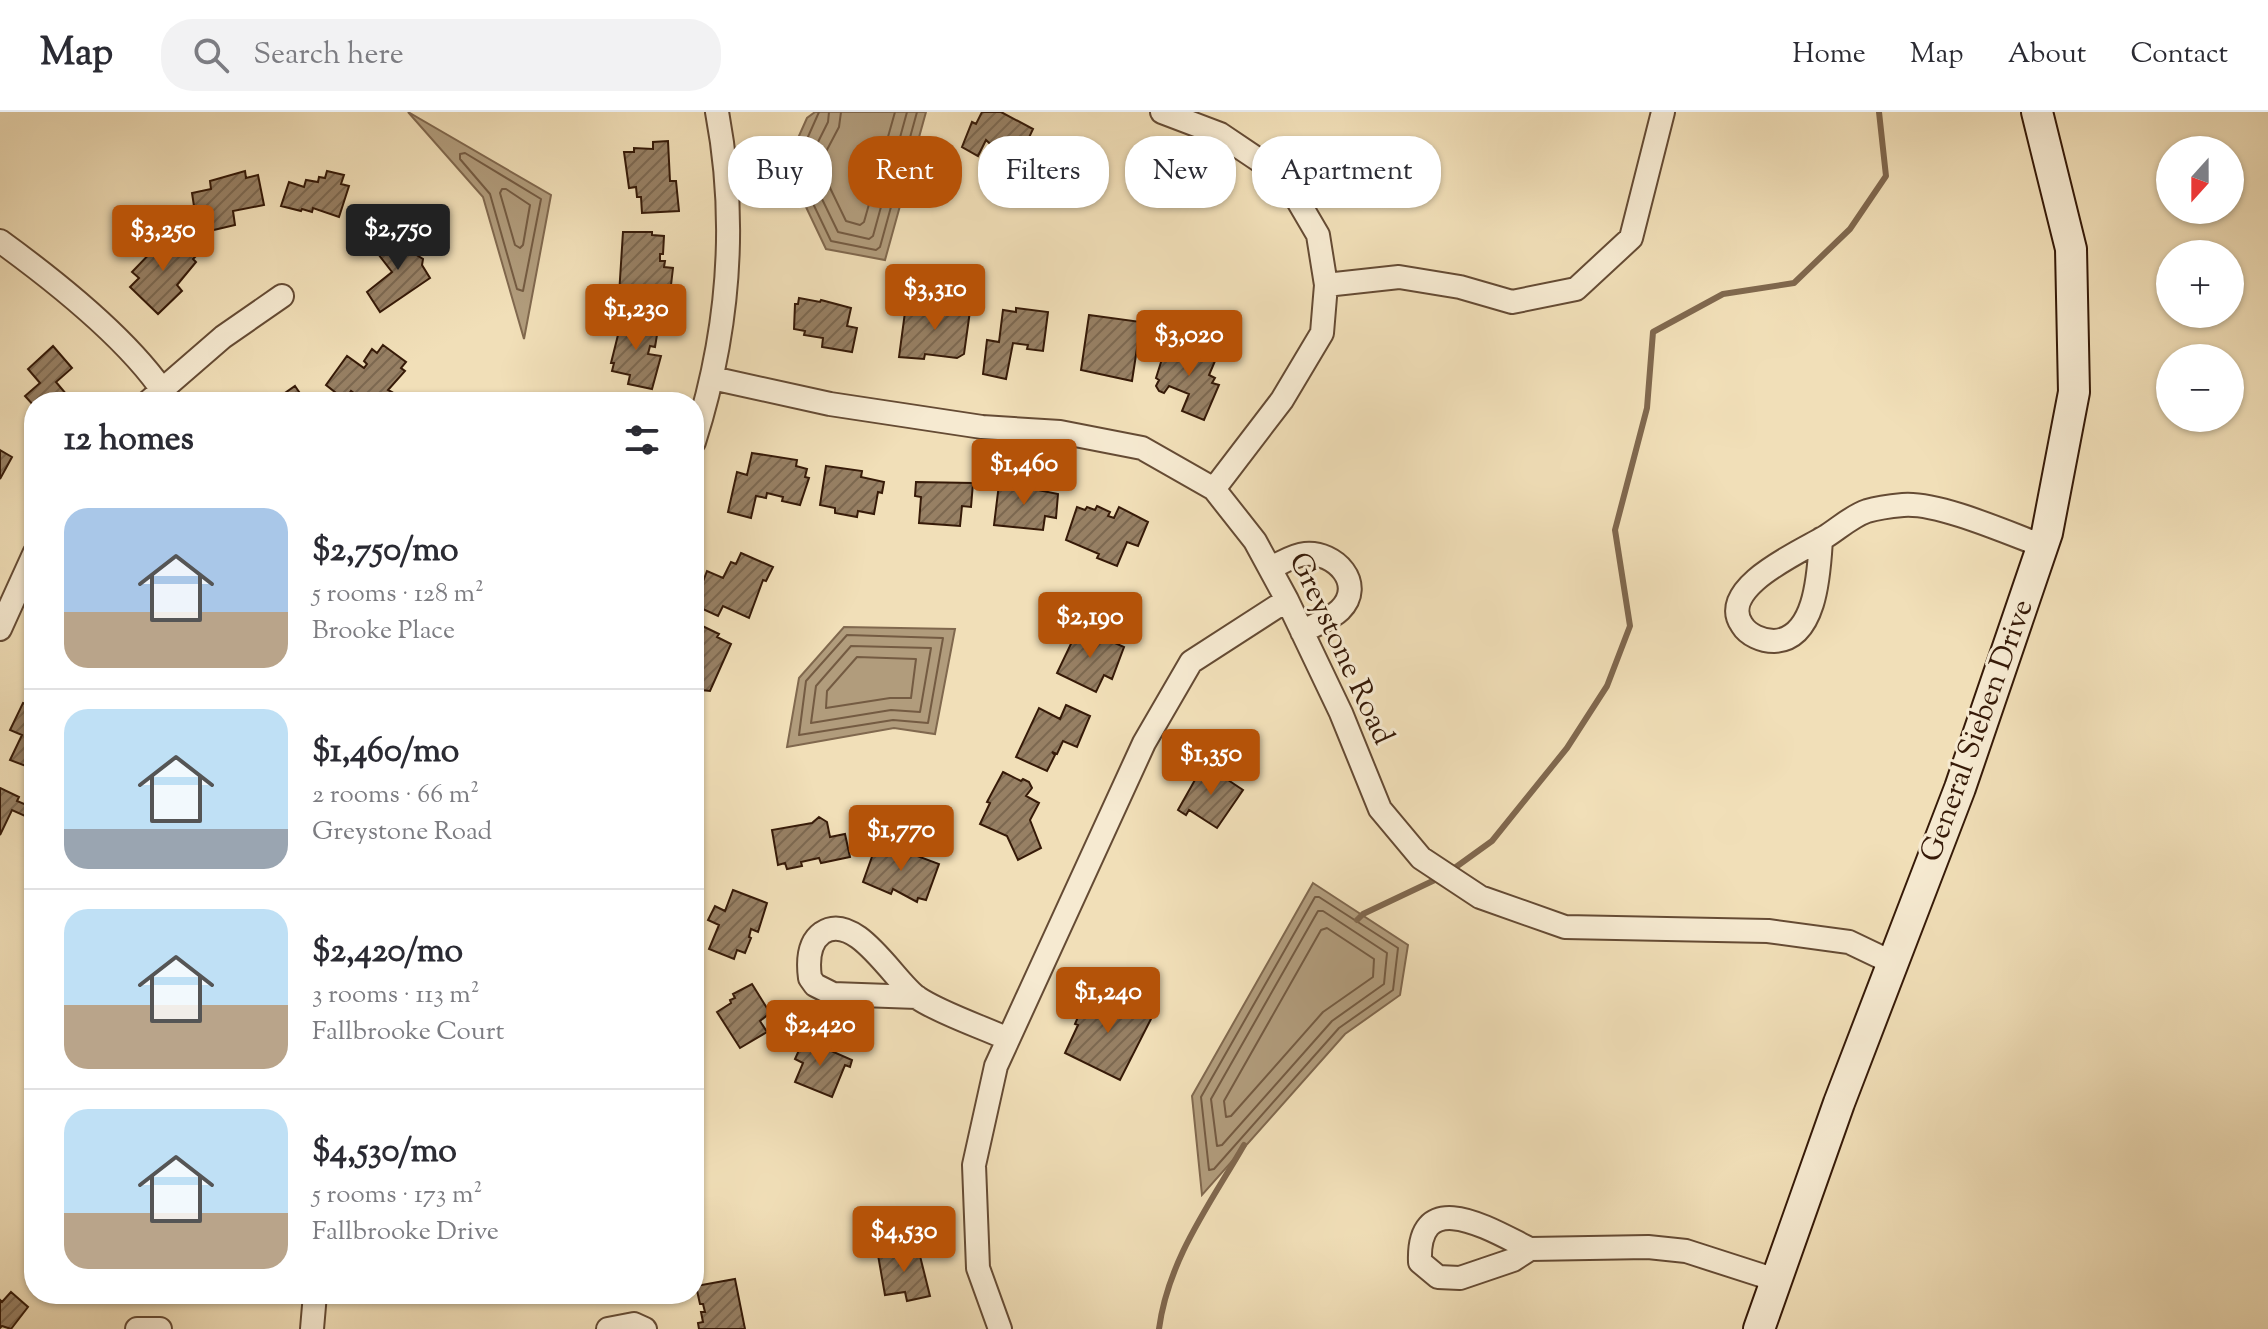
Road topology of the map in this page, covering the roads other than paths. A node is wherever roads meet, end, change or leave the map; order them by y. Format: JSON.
{"nodes":[{"id":1,"x":717,"y":112,"type":"edge"},
{"id":2,"x":1162,"y":112,"type":"edge"},
{"id":3,"x":1663,"y":112,"type":"edge"},
{"id":4,"x":2037,"y":112,"type":"edge"},
{"id":5,"x":0,"y":241,"type":"edge"},
{"id":6,"x":1326,"y":285,"type":"junction"},
{"id":7,"x":282,"y":296,"type":"dead end"},
{"id":8,"x":712,"y":378,"type":"junction"},
{"id":9,"x":156,"y":392,"type":"edge"},
{"id":10,"x":166,"y":392,"type":"edge"},
{"id":11,"x":704,"y":406,"type":"edge"},
{"id":12,"x":1214,"y":489,"type":"junction"},
{"id":13,"x":1821,"y":539,"type":"junction"},
{"id":14,"x":2043,"y":546,"type":"junction"},
{"id":15,"x":1270,"y":568,"type":"junction"},
{"id":16,"x":24,"y":576,"type":"edge"},
{"id":17,"x":1287,"y":600,"type":"junction"},
{"id":18,"x":0,"y":629,"type":"edge"},
{"id":19,"x":1302,"y":632,"type":"junction"},
{"id":20,"x":1893,"y":963,"type":"junction"},
{"id":21,"x":917,"y":997,"type":"junction"},
{"id":22,"x":1008,"y":1039,"type":"junction"},
{"id":23,"x":1530,"y":1249,"type":"dead end"},
{"id":24,"x":1776,"y":1280,"type":"junction"},
{"id":25,"x":314,"y":1304,"type":"edge"},
{"id":26,"x":137,"y":1329,"type":"edge"},
{"id":27,"x":160,"y":1329,"type":"edge"},
{"id":28,"x":312,"y":1329,"type":"edge"},
{"id":29,"x":608,"y":1329,"type":"edge"},
{"id":30,"x":645,"y":1329,"type":"edge"},
{"id":31,"x":1000,"y":1329,"type":"edge"},
{"id":32,"x":1759,"y":1329,"type":"edge"}],
"edges":[{"from":1,"to":8,"type":"street"},
{"from":2,"to":6,"type":"street"},
{"from":3,"to":6,"type":"street"},
{"from":4,"to":14,"type":"street","name":"General Sieben Drive"},
{"from":5,"to":9,"type":"street"},
{"from":6,"to":12,"type":"street"},
{"from":7,"to":10,"type":"street"},
{"from":8,"to":11,"type":"street"},
{"from":8,"to":12,"type":"street","name":"Greystone Road"},
{"from":12,"to":15,"type":"street","name":"Greystone Road"},
{"from":13,"to":13,"type":"street"},
{"from":13,"to":14,"type":"street"},
{"from":14,"to":20,"type":"street","name":"General Sieben Drive"},
{"from":15,"to":17,"type":"street","name":"Greystone Road"},
{"from":15,"to":19,"type":"street"},
{"from":16,"to":18,"type":"street"},
{"from":17,"to":19,"type":"street","name":"Greystone Road"},
{"from":17,"to":22,"type":"street"},
{"from":19,"to":20,"type":"street","name":"Greystone Road"},
{"from":20,"to":24,"type":"street","name":"General Sieben Drive"},
{"from":21,"to":21,"type":"street"},
{"from":21,"to":22,"type":"street"},
{"from":22,"to":31,"type":"street"},
{"from":23,"to":24,"type":"street"},
{"from":24,"to":32,"type":"street","name":"General Sieben Drive"},
{"from":25,"to":28,"type":"street"},
{"from":26,"to":27,"type":"street"},
{"from":29,"to":30,"type":"street"}]}
